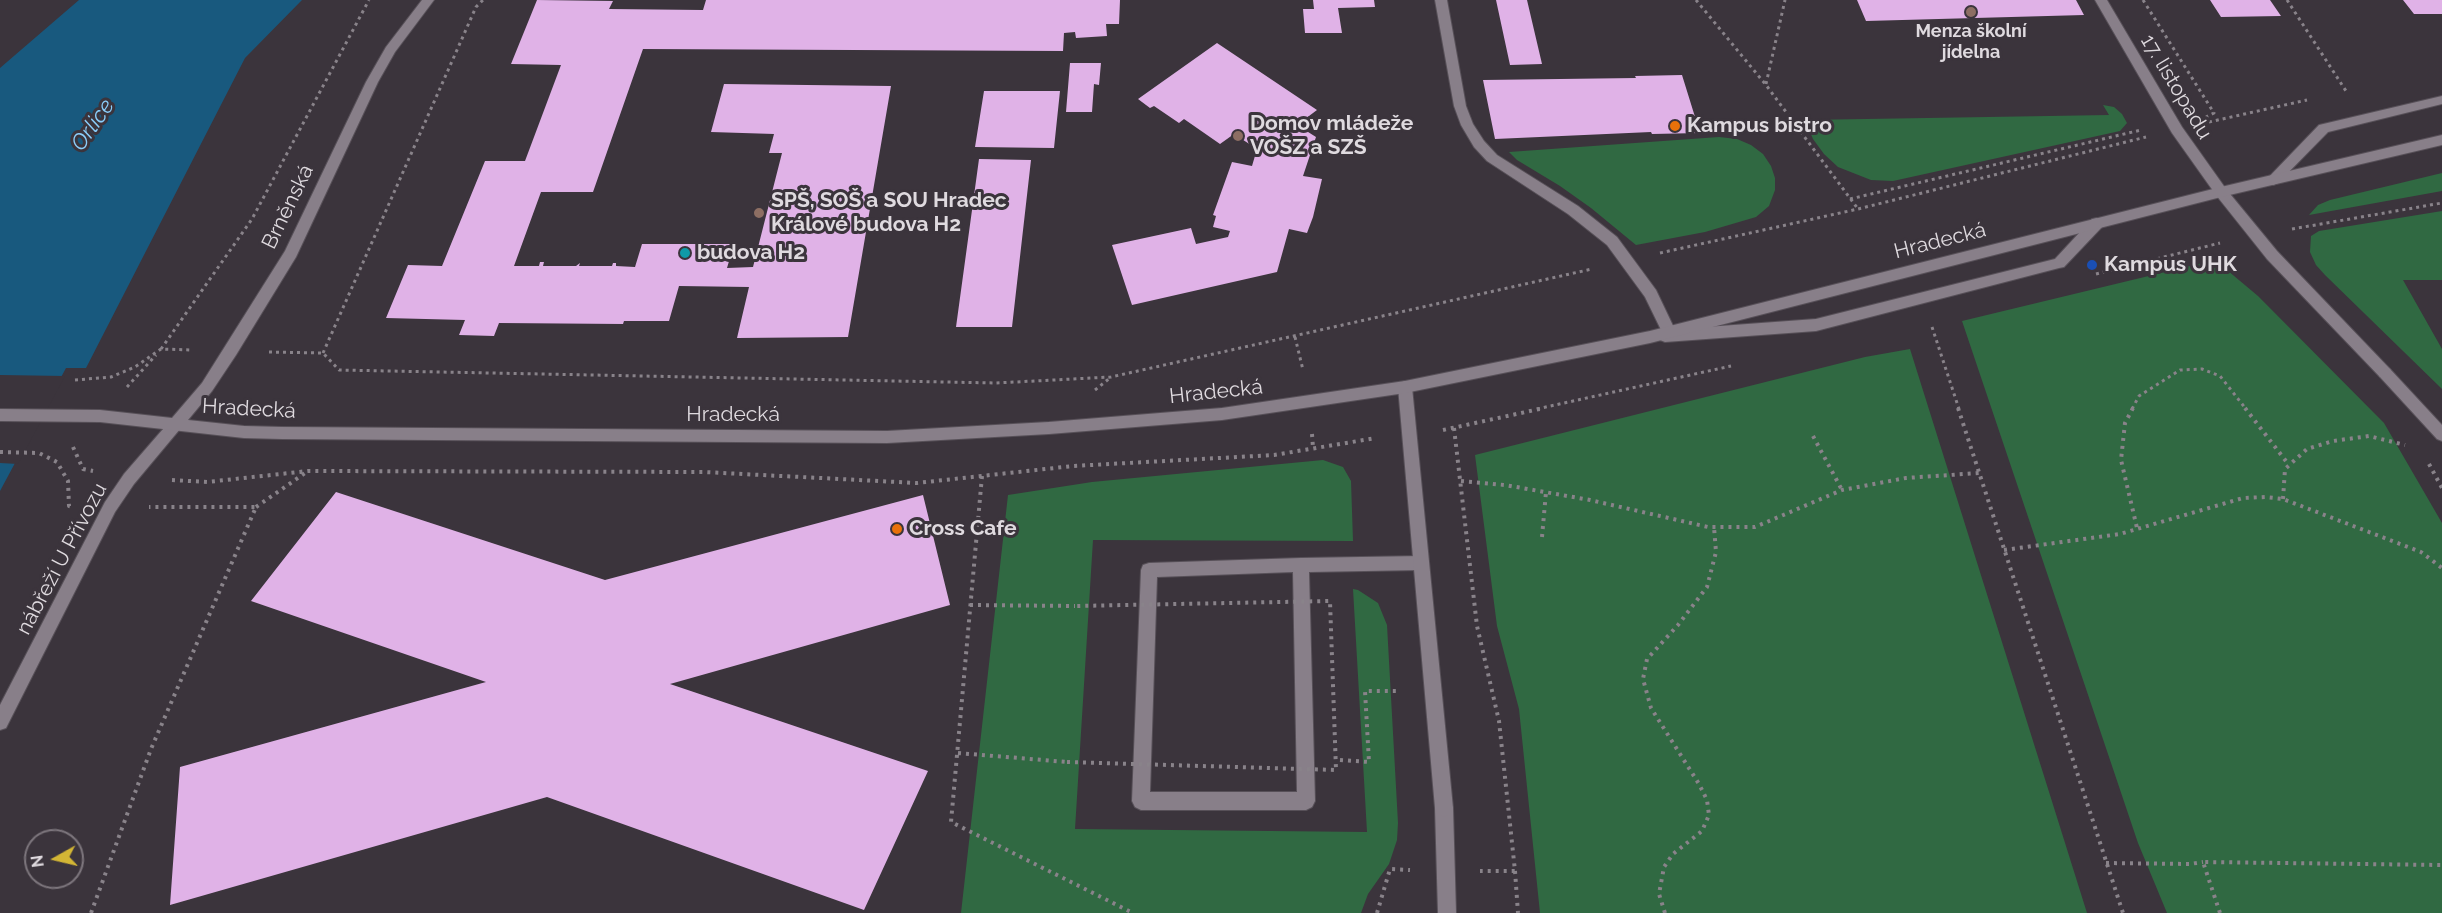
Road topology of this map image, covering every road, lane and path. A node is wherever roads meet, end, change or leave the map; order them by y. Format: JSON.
{"nodes":[{"id":1,"x":369,"y":0,"type":"edge"},
{"id":2,"x":428,"y":0,"type":"edge"},
{"id":3,"x":483,"y":0,"type":"edge"},
{"id":4,"x":1441,"y":0,"type":"edge"},
{"id":5,"x":1696,"y":0,"type":"edge"},
{"id":6,"x":1785,"y":0,"type":"edge"},
{"id":7,"x":2102,"y":0,"type":"edge"},
{"id":8,"x":2143,"y":0,"type":"edge"},
{"id":9,"x":2287,"y":0,"type":"edge"},
{"id":10,"x":1766,"y":85,"type":"junction"},
{"id":11,"x":2356,"y":89,"type":"dead end"},
{"id":12,"x":2312,"y":99,"type":"dead end"},
{"id":13,"x":2442,"y":100,"type":"edge"},
{"id":14,"x":2177,"y":130,"type":"junction"},
{"id":15,"x":2442,"y":140,"type":"edge"},
{"id":16,"x":2273,"y":180,"type":"junction"},
{"id":17,"x":2221,"y":192,"type":"junction"},
{"id":18,"x":1850,"y":200,"type":"junction"},
{"id":19,"x":2442,"y":202,"type":"edge"},
{"id":20,"x":1857,"y":209,"type":"junction"},
{"id":21,"x":2097,"y":223,"type":"junction"},
{"id":22,"x":2256,"y":236,"type":"junction"},
{"id":23,"x":1628,"y":260,"type":"junction"},
{"id":24,"x":2085,"y":277,"type":"dead end"},
{"id":25,"x":1929,"y":318,"type":"dead end"},
{"id":26,"x":1669,"y":332,"type":"junction"},
{"id":27,"x":1650,"y":337,"type":"junction"},
{"id":28,"x":161,"y":350,"type":"junction"},
{"id":29,"x":1738,"y":364,"type":"dead end"},
{"id":30,"x":80,"y":380,"type":"dead end"},
{"id":31,"x":1406,"y":387,"type":"junction"},
{"id":32,"x":0,"y":415,"type":"edge"},
{"id":33,"x":100,"y":416,"type":"junction"},
{"id":34,"x":175,"y":425,"type":"junction"},
{"id":35,"x":1454,"y":428,"type":"dead end"},
{"id":36,"x":2442,"y":435,"type":"edge"},
{"id":37,"x":1813,"y":436,"type":"dead end"},
{"id":38,"x":2410,"y":445,"type":"dead end"},
{"id":39,"x":1313,"y":448,"type":"dead end"},
{"id":40,"x":0,"y":452,"type":"edge"},
{"id":41,"x":2289,"y":465,"type":"junction"},
{"id":42,"x":1979,"y":473,"type":"junction"},
{"id":43,"x":982,"y":476,"type":"junction"},
{"id":44,"x":1461,"y":481,"type":"dead end"},
{"id":45,"x":1842,"y":490,"type":"junction"},
{"id":46,"x":1546,"y":492,"type":"junction"},
{"id":47,"x":2283,"y":499,"type":"junction"},
{"id":48,"x":110,"y":507,"type":"junction"},
{"id":49,"x":256,"y":507,"type":"junction"},
{"id":50,"x":1714,"y":527,"type":"junction"},
{"id":51,"x":2137,"y":528,"type":"junction"},
{"id":52,"x":1542,"y":537,"type":"dead end"},
{"id":53,"x":2004,"y":550,"type":"junction"},
{"id":54,"x":1421,"y":563,"type":"junction"},
{"id":55,"x":1302,"y":566,"type":"junction"},
{"id":56,"x":2442,"y":568,"type":"edge"},
{"id":57,"x":970,"y":604,"type":"junction"},
{"id":58,"x":1365,"y":691,"type":"dead end"},
{"id":59,"x":0,"y":722,"type":"edge"},
{"id":60,"x":958,"y":753,"type":"junction"},
{"id":61,"x":1336,"y":760,"type":"junction"},
{"id":62,"x":2203,"y":862,"type":"junction"},
{"id":63,"x":2106,"y":863,"type":"junction"},
{"id":64,"x":2442,"y":865,"type":"edge"},
{"id":65,"x":1515,"y":871,"type":"dead end"},
{"id":66,"x":91,"y":913,"type":"edge"},
{"id":67,"x":1133,"y":913,"type":"edge"},
{"id":68,"x":1448,"y":913,"type":"edge"},
{"id":69,"x":1518,"y":913,"type":"edge"},
{"id":70,"x":1665,"y":913,"type":"edge"},
{"id":71,"x":2123,"y":913,"type":"edge"},
{"id":72,"x":2220,"y":913,"type":"edge"}],
"edges":[{"from":1,"to":28,"type":"path"},
{"from":2,"to":34,"type":"street","name":"Brněnská"},
{"from":3,"to":23,"type":"path"},
{"from":4,"to":23,"type":"street"},
{"from":5,"to":10,"type":"path"},
{"from":6,"to":10,"type":"path"},
{"from":7,"to":14,"type":"street","name":"17. listopadu"},
{"from":8,"to":14,"type":"path"},
{"from":9,"to":11,"type":"path"},
{"from":10,"to":18,"type":"path"},
{"from":12,"to":14,"type":"path"},
{"from":13,"to":16,"type":"street"},
{"from":14,"to":17,"type":"street","name":"17. listopadu"},
{"from":14,"to":18,"type":"path"},
{"from":14,"to":20,"type":"path"},
{"from":15,"to":16,"type":"street","name":"Hradecká"},
{"from":16,"to":17,"type":"street","name":"Hradecká"},
{"from":17,"to":21,"type":"street","name":"Hradecká"},
{"from":17,"to":22,"type":"street"},
{"from":18,"to":20,"type":"path"},
{"from":19,"to":22,"type":"path"},
{"from":20,"to":23,"type":"path"},
{"from":21,"to":26,"type":"street","name":"Hradecká"},
{"from":21,"to":27,"type":"street"},
{"from":22,"to":24,"type":"path"},
{"from":22,"to":36,"type":"street"},
{"from":23,"to":26,"type":"street"},
{"from":25,"to":42,"type":"path"},
{"from":26,"to":27,"type":"street","name":"Hradecká"},
{"from":27,"to":31,"type":"street","name":"Hradecká"},
{"from":28,"to":30,"type":"path"},
{"from":28,"to":33,"type":"path"},
{"from":29,"to":35,"type":"path"},
{"from":31,"to":34,"type":"street","name":"Hradecká"},
{"from":31,"to":54,"type":"street"},
{"from":32,"to":33,"type":"street","name":"Hradecká"},
{"from":33,"to":34,"type":"street","name":"Hradecká"},
{"from":34,"to":48,"type":"street","name":"nábřeží U Přívozu"},
{"from":37,"to":45,"type":"path"},
{"from":38,"to":41,"type":"path"},
{"from":39,"to":43,"type":"path"},
{"from":40,"to":48,"type":"path"},
{"from":41,"to":47,"type":"path"},
{"from":41,"to":51,"type":"path"},
{"from":42,"to":45,"type":"path"},
{"from":42,"to":53,"type":"path"},
{"from":43,"to":49,"type":"path"},
{"from":43,"to":57,"type":"path"},
{"from":44,"to":46,"type":"path"},
{"from":45,"to":50,"type":"path"},
{"from":46,"to":50,"type":"path"},
{"from":46,"to":52,"type":"path"},
{"from":47,"to":51,"type":"path"},
{"from":47,"to":56,"type":"path"},
{"from":48,"to":49,"type":"path"},
{"from":48,"to":59,"type":"street","name":"nábřeží U Přívozu"},
{"from":49,"to":66,"type":"path"},
{"from":50,"to":70,"type":"path"},
{"from":51,"to":53,"type":"path"},
{"from":53,"to":63,"type":"path"},
{"from":54,"to":55,"type":"street"},
{"from":54,"to":68,"type":"street"},
{"from":55,"to":55,"type":"street"},
{"from":57,"to":60,"type":"path"},
{"from":57,"to":61,"type":"path","bridge":true},
{"from":58,"to":61,"type":"path"},
{"from":60,"to":61,"type":"path","bridge":true},
{"from":60,"to":67,"type":"path"},
{"from":62,"to":63,"type":"path"},
{"from":62,"to":64,"type":"path"},
{"from":62,"to":72,"type":"path"},
{"from":63,"to":71,"type":"path"},
{"from":65,"to":69,"type":"path"}]}
